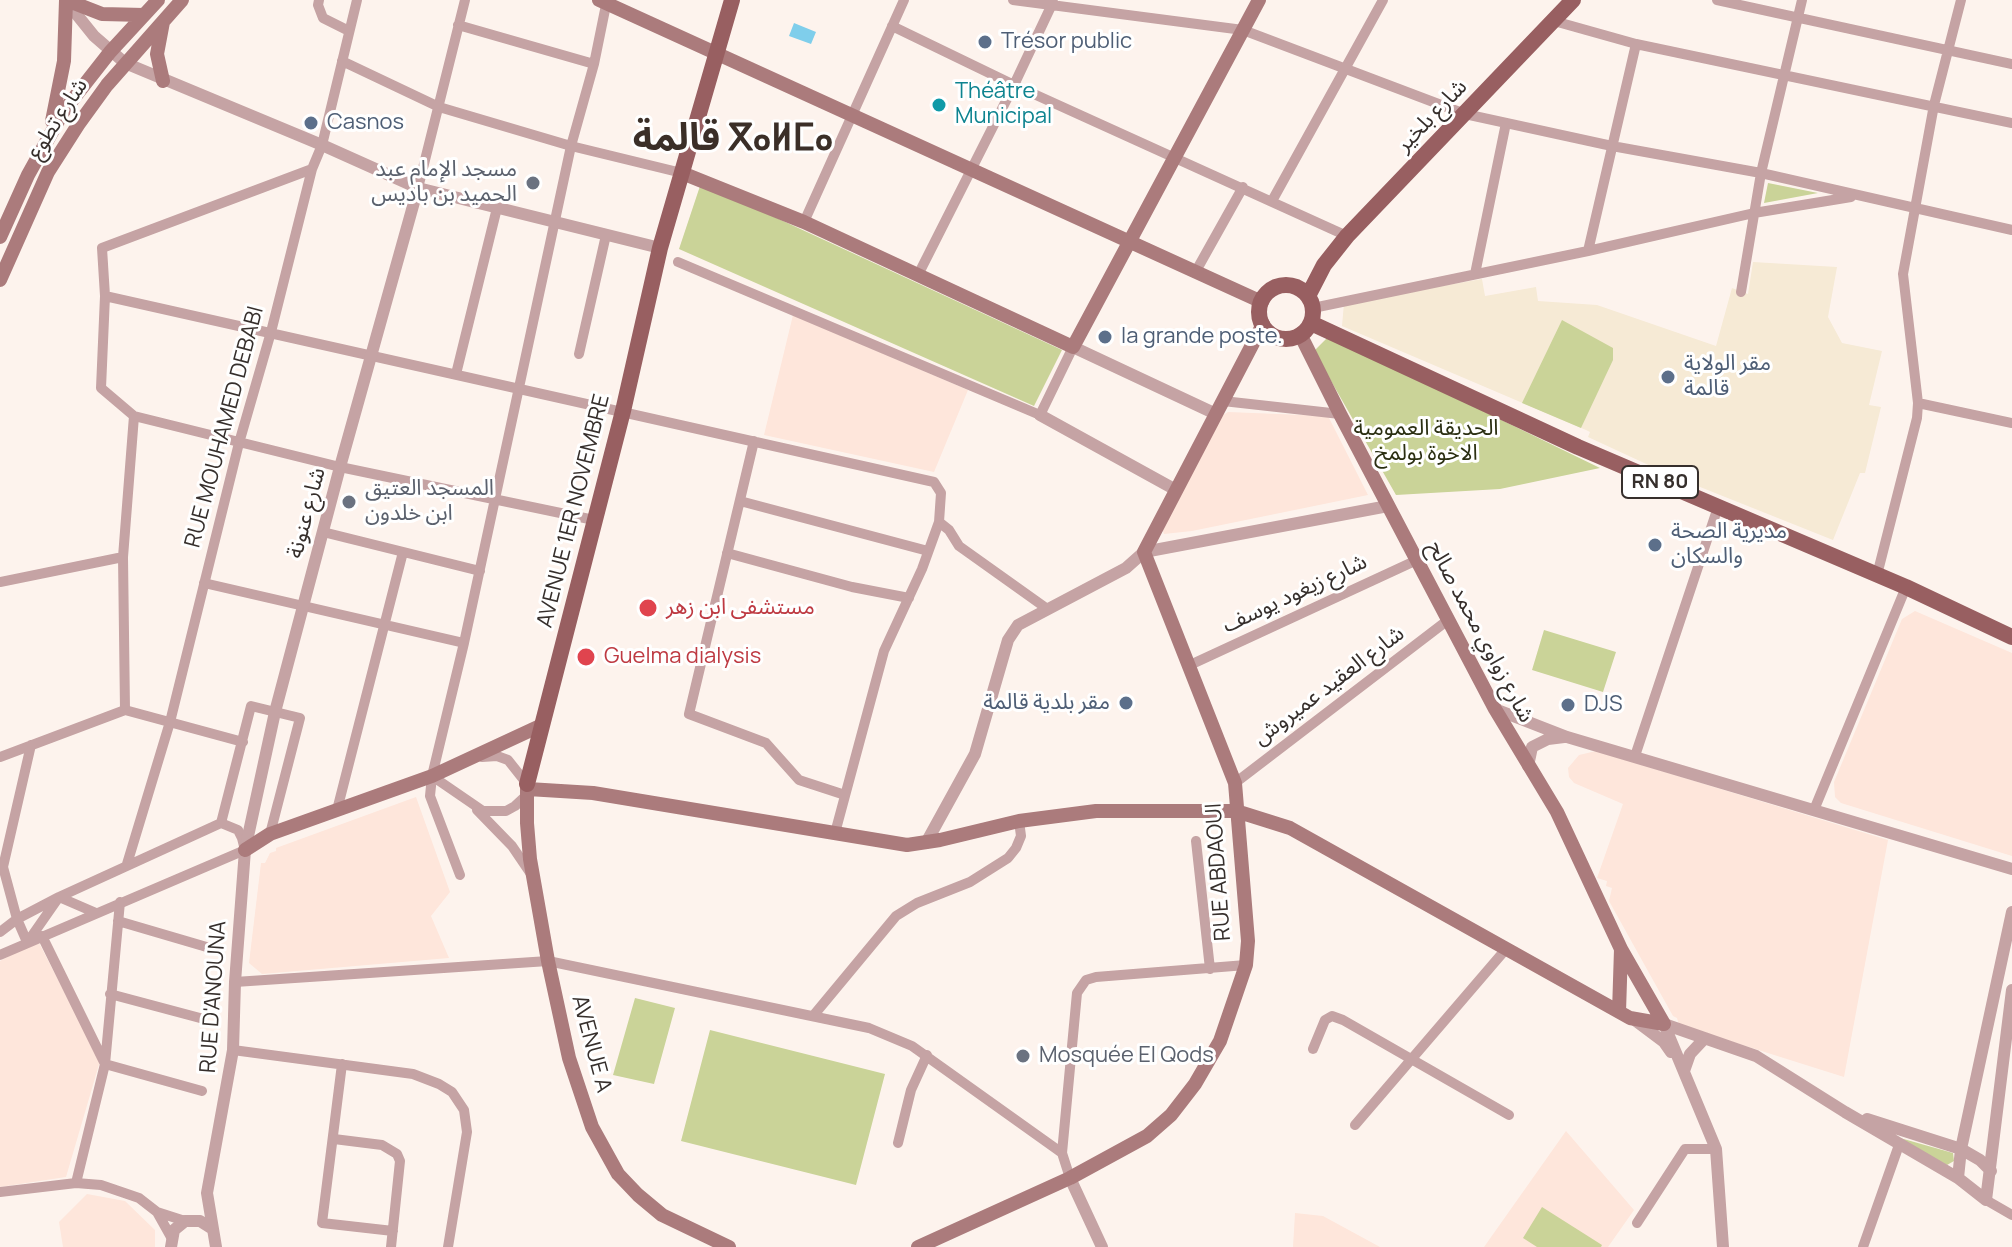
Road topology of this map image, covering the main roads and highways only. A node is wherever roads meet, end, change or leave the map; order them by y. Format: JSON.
{"nodes":[{"id":1,"x":65,"y":0,"type":"edge"},
{"id":2,"x":158,"y":0,"type":"edge"},
{"id":3,"x":182,"y":0,"type":"edge"},
{"id":4,"x":732,"y":0,"type":"edge"},
{"id":5,"x":1259,"y":0,"type":"edge"},
{"id":6,"x":1552,"y":0,"type":"edge"},
{"id":7,"x":1573,"y":0,"type":"edge"},
{"id":8,"x":604,"y":1,"type":"edge"},
{"id":9,"x":144,"y":15,"type":"junction"},
{"id":10,"x":165,"y":18,"type":"junction"},
{"id":11,"x":1554,"y":21,"type":"junction"},
{"id":12,"x":716,"y":53,"type":"junction"},
{"id":13,"x":163,"y":81,"type":"road end"},
{"id":14,"x":46,"y":141,"type":"junction"},
{"id":15,"x":682,"y":173,"type":"junction"},
{"id":16,"x":0,"y":237,"type":"edge"},
{"id":17,"x":1132,"y":241,"type":"junction"},
{"id":18,"x":1324,"y":265,"type":"junction"},
{"id":19,"x":0,"y":280,"type":"edge"},
{"id":20,"x":1291,"y":286,"type":"junction"},
{"id":21,"x":1262,"y":302,"type":"junction"},
{"id":22,"x":1308,"y":315,"type":"junction"},
{"id":23,"x":1263,"y":324,"type":"junction"},
{"id":24,"x":2012,"y":637,"type":"edge"},
{"id":25,"x":542,"y":725,"type":"junction"},
{"id":26,"x":528,"y":789,"type":"junction"},
{"id":27,"x":1236,"y":811,"type":"junction"},
{"id":28,"x":245,"y":850,"type":"road end"},
{"id":29,"x":1621,"y":949,"type":"junction"},
{"id":30,"x":1644,"y":986,"type":"junction"},
{"id":31,"x":1618,"y":988,"type":"junction"},
{"id":32,"x":1591,"y":994,"type":"junction"},
{"id":33,"x":1619,"y":1012,"type":"junction"},
{"id":34,"x":729,"y":1247,"type":"edge"},
{"id":35,"x":918,"y":1247,"type":"edge"}],
"edges":[{"from":1,"to":9,"type":"main road"},
{"from":1,"to":14,"type":"main road"},
{"from":2,"to":9,"type":"main road"},
{"from":3,"to":10,"type":"main road","name":"شارع تطوع"},
{"from":4,"to":12,"type":"main road","name":"AVENUE 1ER NOVEMBRE"},
{"from":5,"to":17,"type":"main road"},
{"from":6,"to":11,"type":"main road"},
{"from":7,"to":11,"type":"main road","name":"شارع بلخير"},
{"from":8,"to":12,"type":"main road"},
{"from":9,"to":14,"type":"main road"},
{"from":10,"to":13,"type":"main road"},
{"from":10,"to":19,"type":"main road","name":"شارع تطوع"},
{"from":11,"to":18,"type":"main road","name":"شارع بلخير"},
{"from":12,"to":15,"type":"main road","name":"AVENUE 1ER NOVEMBRE"},
{"from":12,"to":17,"type":"main road"},
{"from":14,"to":16,"type":"main road"},
{"from":15,"to":17,"type":"main road"},
{"from":15,"to":25,"type":"main road","name":"AVENUE 1ER NOVEMBRE"},
{"from":17,"to":21,"type":"main road"},
{"from":18,"to":20,"type":"main road","name":"شارع بلخير"},
{"from":18,"to":22,"type":"main road","name":"شارع بلخير"},
{"from":20,"to":21,"type":"main road"},
{"from":20,"to":22,"type":"main road"},
{"from":21,"to":23,"type":"main road"},
{"from":22,"to":23,"type":"main road"},
{"from":22,"to":24,"type":"main road","number":"RN 80"},
{"from":22,"to":29,"type":"main road","name":"شارع زواوي محمد صالح"},
{"from":23,"to":27,"type":"main road","name":"RUE ABDAOUI"},
{"from":25,"to":26,"type":"main road","name":"AVENUE 1ER NOVEMBRE"},
{"from":25,"to":28,"type":"main road"},
{"from":26,"to":27,"type":"main road"},
{"from":26,"to":34,"type":"main road","name":"AVENUE A"},
{"from":27,"to":32,"type":"main road"},
{"from":27,"to":35,"type":"main road","name":"RUE ABDAOUI"},
{"from":29,"to":30,"type":"main road","name":"شارع زواوي محمد صالح"},
{"from":29,"to":31,"type":"main road","name":"شارع زواوي محمد صالح"},
{"from":30,"to":31,"type":"main road"},
{"from":30,"to":33,"type":"main road","name":"شارع زواوي محمد صالح"},
{"from":31,"to":32,"type":"main road"},
{"from":31,"to":33,"type":"main road","name":"شارع زواوي محمد صالح"},
{"from":32,"to":33,"type":"main road"}]}
